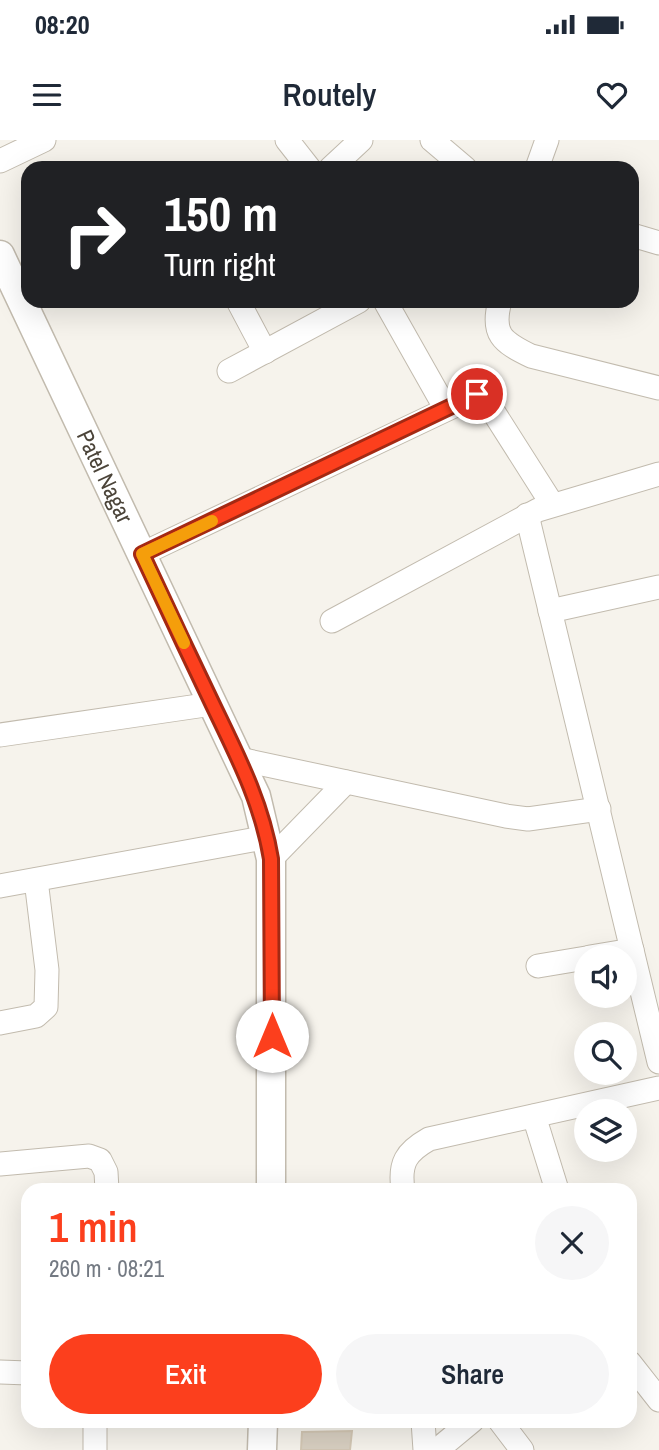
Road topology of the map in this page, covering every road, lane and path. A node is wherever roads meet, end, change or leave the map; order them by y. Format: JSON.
{"nodes":[{"id":1,"x":44,"y":140,"type":"edge"},
{"id":2,"x":287,"y":140,"type":"edge"},
{"id":3,"x":362,"y":140,"type":"edge"},
{"id":4,"x":432,"y":140,"type":"edge"},
{"id":5,"x":547,"y":140,"type":"edge"},
{"id":6,"x":0,"y":161,"type":"edge"},
{"id":7,"x":304,"y":161,"type":"edge"},
{"id":8,"x":339,"y":161,"type":"edge"},
{"id":9,"x":458,"y":161,"type":"edge"},
{"id":10,"x":540,"y":161,"type":"edge"},
{"id":11,"x":639,"y":237,"type":"edge"},
{"id":12,"x":659,"y":243,"type":"edge"},
{"id":13,"x":0,"y":255,"type":"edge"},
{"id":14,"x":21,"y":299,"type":"edge"},
{"id":15,"x":25,"y":308,"type":"edge"},
{"id":16,"x":242,"y":308,"type":"edge"},
{"id":17,"x":389,"y":308,"type":"edge"},
{"id":18,"x":498,"y":308,"type":"edge"},
{"id":19,"x":326,"y":309,"type":"edge"},
{"id":20,"x":265,"y":352,"type":"junction"},
{"id":21,"x":229,"y":371,"type":"dead end"},
{"id":22,"x":659,"y":388,"type":"edge"},
{"id":23,"x":446,"y":409,"type":"junction"},
{"id":24,"x":659,"y":474,"type":"edge"},
{"id":25,"x":552,"y":504,"type":"junction"},
{"id":26,"x":527,"y":515,"type":"junction"},
{"id":27,"x":142,"y":554,"type":"junction"},
{"id":28,"x":659,"y":587,"type":"edge"},
{"id":29,"x":550,"y":611,"type":"junction"},
{"id":30,"x":332,"y":621,"type":"dead end"},
{"id":31,"x":212,"y":704,"type":"junction"},
{"id":32,"x":0,"y":735,"type":"edge"},
{"id":33,"x":240,"y":759,"type":"junction"},
{"id":34,"x":346,"y":782,"type":"junction"},
{"id":35,"x":598,"y":809,"type":"junction"},
{"id":36,"x":270,"y":848,"type":"junction"},
{"id":37,"x":36,"y":880,"type":"junction"},
{"id":38,"x":0,"y":886,"type":"edge"},
{"id":39,"x":631,"y":945,"type":"edge"},
{"id":40,"x":574,"y":960,"type":"edge"},
{"id":41,"x":538,"y":966,"type":"dead end"},
{"id":42,"x":637,"y":971,"type":"edge"},
{"id":43,"x":0,"y":1023,"type":"edge"},
{"id":44,"x":659,"y":1062,"type":"edge"},
{"id":45,"x":659,"y":1088,"type":"edge"},
{"id":46,"x":534,"y":1116,"type":"junction"},
{"id":47,"x":0,"y":1164,"type":"edge"},
{"id":48,"x":107,"y":1183,"type":"edge"},
{"id":49,"x":271,"y":1183,"type":"edge"},
{"id":50,"x":402,"y":1183,"type":"edge"},
{"id":51,"x":555,"y":1183,"type":"edge"},
{"id":52,"x":0,"y":1372,"type":"edge"},
{"id":53,"x":637,"y":1372,"type":"edge"},
{"id":54,"x":21,"y":1373,"type":"edge"},
{"id":55,"x":659,"y":1400,"type":"edge"},
{"id":56,"x":95,"y":1428,"type":"edge"},
{"id":57,"x":263,"y":1428,"type":"edge"},
{"id":58,"x":423,"y":1428,"type":"edge"},
{"id":59,"x":463,"y":1428,"type":"edge"},
{"id":60,"x":505,"y":1428,"type":"edge"},
{"id":61,"x":95,"y":1450,"type":"edge"},
{"id":62,"x":262,"y":1450,"type":"edge"},
{"id":63,"x":425,"y":1450,"type":"edge"},
{"id":64,"x":438,"y":1450,"type":"edge"},
{"id":65,"x":522,"y":1450,"type":"edge"}],
"edges":[{"from":1,"to":6,"type":"street"},
{"from":2,"to":7,"type":"street"},
{"from":3,"to":8,"type":"street"},
{"from":4,"to":9,"type":"street"},
{"from":5,"to":10,"type":"street"},
{"from":11,"to":12,"type":"street"},
{"from":13,"to":14,"type":"street","name":"Patel Nagar"},
{"from":15,"to":27,"type":"street","name":"Patel Nagar"},
{"from":16,"to":20,"type":"street"},
{"from":17,"to":23,"type":"street"},
{"from":18,"to":22,"type":"street"},
{"from":19,"to":20,"type":"street"},
{"from":20,"to":21,"type":"street"},
{"from":23,"to":25,"type":"street"},
{"from":23,"to":27,"type":"street"},
{"from":24,"to":25,"type":"street"},
{"from":25,"to":26,"type":"street"},
{"from":26,"to":29,"type":"street"},
{"from":26,"to":30,"type":"street"},
{"from":27,"to":31,"type":"street","name":"Patel Nagar"},
{"from":28,"to":29,"type":"street"},
{"from":29,"to":35,"type":"street"},
{"from":31,"to":32,"type":"street"},
{"from":31,"to":33,"type":"street","name":"Patel Nagar"},
{"from":33,"to":34,"type":"street"},
{"from":33,"to":36,"type":"street","name":"Patel Nagar"},
{"from":34,"to":35,"type":"street"},
{"from":34,"to":36,"type":"street"},
{"from":35,"to":39,"type":"street"},
{"from":36,"to":37,"type":"street"},
{"from":36,"to":49,"type":"street","name":"Patel Nagar"},
{"from":37,"to":38,"type":"street"},
{"from":37,"to":43,"type":"street"},
{"from":40,"to":41,"type":"street"},
{"from":42,"to":44,"type":"street"},
{"from":45,"to":46,"type":"street"},
{"from":46,"to":50,"type":"street"},
{"from":46,"to":51,"type":"street"},
{"from":47,"to":48,"type":"street"},
{"from":52,"to":54,"type":"street"},
{"from":53,"to":55,"type":"street"},
{"from":56,"to":61,"type":"street"},
{"from":57,"to":62,"type":"street"},
{"from":58,"to":63,"type":"street"},
{"from":59,"to":64,"type":"street"},
{"from":60,"to":65,"type":"street"}]}
